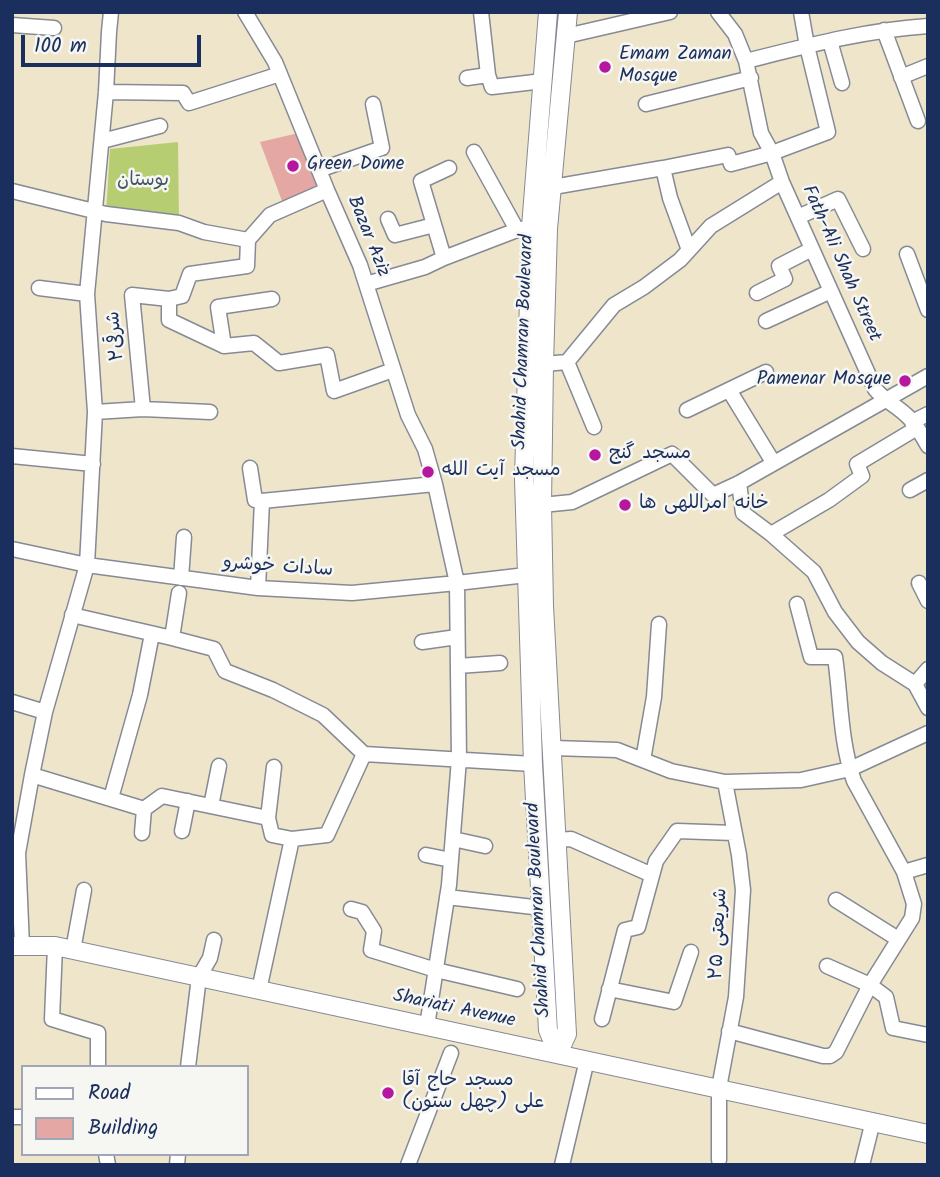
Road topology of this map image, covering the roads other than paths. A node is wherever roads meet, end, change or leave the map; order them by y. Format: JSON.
{"nodes":[{"id":1,"x":111,"y":12,"type":"edge"},
{"id":2,"x":245,"y":12,"type":"edge"},
{"id":3,"x":481,"y":12,"type":"edge"},
{"id":4,"x":548,"y":12,"type":"edge"},
{"id":5,"x":568,"y":12,"type":"edge"},
{"id":6,"x":670,"y":12,"type":"edge"},
{"id":7,"x":718,"y":12,"type":"edge"},
{"id":8,"x":801,"y":12,"type":"edge"},
{"id":9,"x":12,"y":25,"type":"edge"},
{"id":10,"x":928,"y":26,"type":"edge"},
{"id":11,"x":54,"y":28,"type":"dead end"},
{"id":12,"x":884,"y":30,"type":"junction"},
{"id":13,"x":566,"y":36,"type":"junction"},
{"id":14,"x":830,"y":41,"type":"junction"},
{"id":15,"x":807,"y":46,"type":"junction"},
{"id":16,"x":746,"y":61,"type":"junction"},
{"id":17,"x":928,"y":66,"type":"edge"},
{"id":18,"x":280,"y":74,"type":"junction"},
{"id":19,"x":901,"y":77,"type":"junction"},
{"id":20,"x":467,"y":78,"type":"dead end"},
{"id":21,"x":751,"y":78,"type":"junction"},
{"id":22,"x":490,"y":81,"type":"junction"},
{"id":23,"x":543,"y":81,"type":"junction"},
{"id":24,"x":842,"y":83,"type":"dead end"},
{"id":25,"x":106,"y":92,"type":"junction"},
{"id":26,"x":373,"y":104,"type":"dead end"},
{"id":27,"x":646,"y":104,"type":"dead end"},
{"id":28,"x":918,"y":121,"type":"dead end"},
{"id":29,"x":160,"y":126,"type":"dead end"},
{"id":30,"x":102,"y":141,"type":"junction"},
{"id":31,"x":474,"y":152,"type":"dead end"},
{"id":32,"x":772,"y":153,"type":"junction"},
{"id":33,"x":449,"y":168,"type":"dead end"},
{"id":34,"x":663,"y":168,"type":"junction"},
{"id":35,"x":319,"y":170,"type":"junction"},
{"id":36,"x":782,"y":182,"type":"junction"},
{"id":37,"x":553,"y":187,"type":"junction"},
{"id":38,"x":327,"y":190,"type":"junction"},
{"id":39,"x":12,"y":191,"type":"edge"},
{"id":40,"x":94,"y":211,"type":"junction"},
{"id":41,"x":798,"y":217,"type":"junction"},
{"id":42,"x":388,"y":219,"type":"dead end"},
{"id":43,"x":434,"y":225,"type":"junction"},
{"id":44,"x":532,"y":229,"type":"junction"},
{"id":45,"x":248,"y":240,"type":"junction"},
{"id":46,"x":812,"y":249,"type":"junction"},
{"id":47,"x":863,"y":249,"type":"dead end"},
{"id":48,"x":689,"y":250,"type":"junction"},
{"id":49,"x":906,"y":254,"type":"dead end"},
{"id":50,"x":444,"y":258,"type":"junction"},
{"id":51,"x":366,"y":284,"type":"junction"},
{"id":52,"x":39,"y":288,"type":"dead end"},
{"id":53,"x":831,"y":291,"type":"junction"},
{"id":54,"x":757,"y":293,"type":"dead end"},
{"id":55,"x":87,"y":294,"type":"junction"},
{"id":56,"x":169,"y":299,"type":"junction"},
{"id":57,"x":272,"y":299,"type":"dead end"},
{"id":58,"x":926,"y":302,"type":"edge"},
{"id":59,"x":766,"y":321,"type":"dead end"},
{"id":60,"x":224,"y":346,"type":"junction"},
{"id":61,"x":567,"y":362,"type":"junction"},
{"id":62,"x":544,"y":364,"type":"junction"},
{"id":63,"x":393,"y":370,"type":"junction"},
{"id":64,"x":766,"y":372,"type":"dead end"},
{"id":65,"x":928,"y":376,"type":"edge"},
{"id":66,"x":729,"y":390,"type":"junction"},
{"id":67,"x":884,"y":400,"type":"junction"},
{"id":68,"x":143,"y":409,"type":"junction"},
{"id":69,"x":687,"y":410,"type":"dead end"},
{"id":70,"x":210,"y":411,"type":"dead end"},
{"id":71,"x":95,"y":412,"type":"junction"},
{"id":72,"x":928,"y":414,"type":"edge"},
{"id":73,"x":914,"y":425,"type":"junction"},
{"id":74,"x":594,"y":427,"type":"dead end"},
{"id":75,"x":928,"y":446,"type":"edge"},
{"id":76,"x":12,"y":456,"type":"edge"},
{"id":77,"x":773,"y":462,"type":"junction"},
{"id":78,"x":93,"y":464,"type":"junction"},
{"id":79,"x":250,"y":468,"type":"dead end"},
{"id":80,"x":928,"y":480,"type":"edge"},
{"id":81,"x":739,"y":483,"type":"junction"},
{"id":82,"x":435,"y":484,"type":"junction"},
{"id":83,"x":910,"y":490,"type":"dead end"},
{"id":84,"x":262,"y":501,"type":"junction"},
{"id":85,"x":542,"y":505,"type":"junction"},
{"id":86,"x":771,"y":534,"type":"junction"},
{"id":87,"x":184,"y":537,"type":"dead end"},
{"id":88,"x":12,"y":549,"type":"edge"},
{"id":89,"x":86,"y":565,"type":"junction"},
{"id":90,"x":535,"y":574,"type":"junction"},
{"id":91,"x":181,"y":578,"type":"junction"},
{"id":92,"x":457,"y":583,"type":"junction"},
{"id":93,"x":919,"y":583,"type":"dead end"},
{"id":94,"x":258,"y":589,"type":"junction"},
{"id":95,"x":179,"y":593,"type":"dead end"},
{"id":96,"x":928,"y":601,"type":"edge"},
{"id":97,"x":797,"y":604,"type":"dead end"},
{"id":98,"x":72,"y":615,"type":"junction"},
{"id":99,"x":659,"y":624,"type":"dead end"},
{"id":100,"x":152,"y":634,"type":"junction"},
{"id":101,"x":457,"y":637,"type":"junction"},
{"id":102,"x":172,"y":638,"type":"junction"},
{"id":103,"x":422,"y":642,"type":"dead end"},
{"id":104,"x":500,"y":663,"type":"dead end"},
{"id":105,"x":458,"y":666,"type":"junction"},
{"id":106,"x":928,"y":669,"type":"edge"},
{"id":107,"x":915,"y":684,"type":"junction"},
{"id":108,"x":12,"y":702,"type":"edge"},
{"id":109,"x":928,"y":708,"type":"edge"},
{"id":110,"x":45,"y":712,"type":"junction"},
{"id":111,"x":928,"y":733,"type":"edge"},
{"id":112,"x":553,"y":748,"type":"junction"},
{"id":113,"x":364,"y":754,"type":"junction"},
{"id":114,"x":459,"y":759,"type":"junction"},
{"id":115,"x":643,"y":760,"type":"junction"},
{"id":116,"x":533,"y":764,"type":"junction"},
{"id":117,"x":219,"y":766,"type":"dead end"},
{"id":118,"x":274,"y":766,"type":"dead end"},
{"id":119,"x":850,"y":769,"type":"junction"},
{"id":120,"x":32,"y":775,"type":"junction"},
{"id":121,"x":725,"y":782,"type":"junction"},
{"id":122,"x":111,"y":798,"type":"junction"},
{"id":123,"x":188,"y":801,"type":"junction"},
{"id":124,"x":211,"y":806,"type":"junction"},
{"id":125,"x":144,"y":809,"type":"junction"},
{"id":126,"x":268,"y":817,"type":"junction"},
{"id":127,"x":18,"y":824,"type":"edge"},
{"id":128,"x":182,"y":831,"type":"dead end"},
{"id":129,"x":142,"y":833,"type":"dead end"},
{"id":130,"x":734,"y":833,"type":"junction"},
{"id":131,"x":292,"y":839,"type":"junction"},
{"id":132,"x":453,"y":839,"type":"junction"},
{"id":133,"x":557,"y":840,"type":"junction"},
{"id":134,"x":485,"y":846,"type":"dead end"},
{"id":135,"x":426,"y":855,"type":"dead end"},
{"id":136,"x":451,"y":860,"type":"junction"},
{"id":137,"x":928,"y":865,"type":"edge"},
{"id":138,"x":654,"y":868,"type":"junction"},
{"id":139,"x":904,"y":872,"type":"junction"},
{"id":140,"x":84,"y":890,"type":"dead end"},
{"id":141,"x":447,"y":897,"type":"junction"},
{"id":142,"x":560,"y":897,"type":"junction"},
{"id":143,"x":836,"y":900,"type":"dead end"},
{"id":144,"x":542,"y":902,"type":"junction"},
{"id":145,"x":351,"y":909,"type":"dead end"},
{"id":146,"x":898,"y":939,"type":"junction"},
{"id":147,"x":214,"y":940,"type":"dead end"},
{"id":148,"x":17,"y":946,"type":"edge"},
{"id":149,"x":64,"y":948,"type":"junction"},
{"id":150,"x":691,"y":953,"type":"dead end"},
{"id":151,"x":827,"y":966,"type":"dead end"},
{"id":152,"x":436,"y":970,"type":"junction"},
{"id":153,"x":199,"y":977,"type":"junction"},
{"id":154,"x":870,"y":985,"type":"junction"},
{"id":155,"x":517,"y":989,"type":"dead end"},
{"id":156,"x":609,"y":989,"type":"junction"},
{"id":157,"x":259,"y":990,"type":"junction"},
{"id":158,"x":602,"y":1018,"type":"dead end"},
{"id":159,"x":427,"y":1026,"type":"junction"},
{"id":160,"x":729,"y":1031,"type":"junction"},
{"id":161,"x":928,"y":1035,"type":"edge"},
{"id":162,"x":451,"y":1053,"type":"dead end"},
{"id":163,"x":558,"y":1054,"type":"junction"},
{"id":164,"x":587,"y":1060,"type":"junction"},
{"id":165,"x":98,"y":1065,"type":"edge"},
{"id":166,"x":188,"y":1065,"type":"edge"},
{"id":167,"x":719,"y":1088,"type":"junction"},
{"id":168,"x":873,"y":1121,"type":"junction"},
{"id":169,"x":928,"y":1134,"type":"edge"},
{"id":170,"x":719,"y":1160,"type":"dead end"},
{"id":171,"x":408,"y":1165,"type":"edge"},
{"id":172,"x":562,"y":1165,"type":"edge"},
{"id":173,"x":862,"y":1165,"type":"edge"}],
"edges":[{"from":1,"to":25,"type":"street"},
{"from":2,"to":18,"type":"street","name":"Bazar Aziz"},
{"from":3,"to":22,"type":"street"},
{"from":4,"to":23,"type":"main road","name":"Shahid Chamran Boulevard"},
{"from":5,"to":13,"type":"main road","name":"Shahid Chamran Boulevard"},
{"from":6,"to":13,"type":"street"},
{"from":7,"to":16,"type":"street","name":"Fath-Ali Shah Street"},
{"from":8,"to":15,"type":"street"},
{"from":9,"to":11,"type":"street"},
{"from":10,"to":12,"type":"street"},
{"from":12,"to":14,"type":"street"},
{"from":12,"to":19,"type":"street"},
{"from":13,"to":37,"type":"main road","name":"Shahid Chamran Boulevard"},
{"from":14,"to":15,"type":"street"},
{"from":14,"to":24,"type":"street"},
{"from":15,"to":16,"type":"street"},
{"from":15,"to":32,"type":"street"},
{"from":16,"to":21,"type":"street","name":"Fath-Ali Shah Street"},
{"from":17,"to":19,"type":"street"},
{"from":18,"to":25,"type":"street"},
{"from":18,"to":35,"type":"street","name":"Bazar Aziz"},
{"from":19,"to":28,"type":"street"},
{"from":20,"to":22,"type":"street"},
{"from":21,"to":27,"type":"street"},
{"from":21,"to":32,"type":"street","name":"Fath-Ali Shah Street"},
{"from":22,"to":23,"type":"street"},
{"from":23,"to":44,"type":"main road","name":"Shahid Chamran Boulevard"},
{"from":25,"to":30,"type":"street"},
{"from":26,"to":35,"type":"street"},
{"from":29,"to":30,"type":"street"},
{"from":30,"to":40,"type":"street"},
{"from":31,"to":44,"type":"street"},
{"from":32,"to":34,"type":"street"},
{"from":32,"to":36,"type":"street","name":"Fath-Ali Shah Street"},
{"from":33,"to":43,"type":"street"},
{"from":34,"to":37,"type":"street"},
{"from":34,"to":48,"type":"street"},
{"from":35,"to":38,"type":"street","name":"Bazar Aziz"},
{"from":36,"to":41,"type":"street","name":"Fath-Ali Shah Street"},
{"from":36,"to":48,"type":"street"},
{"from":37,"to":44,"type":"main road","name":"Shahid Chamran Boulevard"},
{"from":38,"to":45,"type":"street"},
{"from":38,"to":51,"type":"street","name":"Bazar Aziz"},
{"from":39,"to":40,"type":"street"},
{"from":40,"to":45,"type":"street"},
{"from":40,"to":55,"type":"street"},
{"from":41,"to":46,"type":"street","name":"Fath-Ali Shah Street"},
{"from":41,"to":47,"type":"street"},
{"from":42,"to":43,"type":"street"},
{"from":43,"to":50,"type":"street"},
{"from":44,"to":50,"type":"street"},
{"from":44,"to":62,"type":"main road","name":"Shahid Chamran Boulevard"},
{"from":44,"to":90,"type":"main road","name":"Shahid Chamran Boulevard"},
{"from":45,"to":56,"type":"street"},
{"from":46,"to":53,"type":"street","name":"Fath-Ali Shah Street"},
{"from":46,"to":54,"type":"street"},
{"from":48,"to":61,"type":"street"},
{"from":49,"to":58,"type":"street"},
{"from":50,"to":51,"type":"street"},
{"from":51,"to":63,"type":"street","name":"Bazar Aziz"},
{"from":52,"to":55,"type":"street"},
{"from":53,"to":59,"type":"street"},
{"from":53,"to":67,"type":"street","name":"Fath-Ali Shah Street"},
{"from":55,"to":71,"type":"street"},
{"from":56,"to":60,"type":"street"},
{"from":56,"to":68,"type":"street","name":"شرقی۲"},
{"from":57,"to":60,"type":"street"},
{"from":60,"to":63,"type":"street"},
{"from":61,"to":62,"type":"street"},
{"from":61,"to":74,"type":"street"},
{"from":62,"to":85,"type":"main road","name":"Shahid Chamran Boulevard"},
{"from":63,"to":82,"type":"street","name":"Bazar Aziz"},
{"from":64,"to":66,"type":"street"},
{"from":65,"to":67,"type":"street"},
{"from":66,"to":69,"type":"street"},
{"from":66,"to":77,"type":"street"},
{"from":67,"to":73,"type":"street","name":"Fath-Ali Shah Street"},
{"from":67,"to":77,"type":"street"},
{"from":68,"to":70,"type":"street"},
{"from":68,"to":71,"type":"street"},
{"from":71,"to":78,"type":"street"},
{"from":72,"to":73,"type":"street"},
{"from":73,"to":75,"type":"street","name":"Fath-Ali Shah Street"},
{"from":73,"to":86,"type":"street"},
{"from":76,"to":78,"type":"street"},
{"from":77,"to":81,"type":"street"},
{"from":78,"to":89,"type":"street"},
{"from":79,"to":84,"type":"street"},
{"from":80,"to":83,"type":"street"},
{"from":81,"to":85,"type":"street"},
{"from":81,"to":86,"type":"street"},
{"from":82,"to":84,"type":"street"},
{"from":82,"to":92,"type":"street","name":"Bazar Aziz"},
{"from":84,"to":94,"type":"street"},
{"from":85,"to":90,"type":"main road","name":"Shahid Chamran Boulevard"},
{"from":86,"to":107,"type":"street"},
{"from":87,"to":91,"type":"street"},
{"from":88,"to":89,"type":"street","name":"سادات خوشرو"},
{"from":89,"to":91,"type":"street","name":"سادات خوشرو"},
{"from":89,"to":98,"type":"street"},
{"from":90,"to":92,"type":"street","name":"سادات خوشرو"},
{"from":90,"to":112,"type":"main road","name":"Shahid Chamran Boulevard"},
{"from":90,"to":116,"type":"main road","name":"Shahid Chamran Boulevard"},
{"from":91,"to":94,"type":"street","name":"سادات خوشرو"},
{"from":92,"to":94,"type":"street","name":"سادات خوشرو"},
{"from":92,"to":101,"type":"street","name":"Bazar Aziz"},
{"from":93,"to":96,"type":"street"},
{"from":95,"to":102,"type":"street"},
{"from":97,"to":119,"type":"street"},
{"from":98,"to":100,"type":"street"},
{"from":98,"to":110,"type":"street"},
{"from":99,"to":115,"type":"street"},
{"from":100,"to":102,"type":"street"},
{"from":100,"to":122,"type":"street"},
{"from":101,"to":103,"type":"street"},
{"from":101,"to":105,"type":"street","name":"Bazar Aziz"},
{"from":102,"to":113,"type":"street"},
{"from":104,"to":105,"type":"street"},
{"from":105,"to":114,"type":"street","name":"Bazar Aziz"},
{"from":106,"to":107,"type":"street"},
{"from":107,"to":109,"type":"street"},
{"from":108,"to":110,"type":"street"},
{"from":110,"to":120,"type":"street"},
{"from":111,"to":119,"type":"street"},
{"from":112,"to":115,"type":"street"},
{"from":112,"to":133,"type":"main road","name":"Shahid Chamran Boulevard"},
{"from":113,"to":114,"type":"street"},
{"from":113,"to":131,"type":"street"},
{"from":114,"to":116,"type":"street"},
{"from":114,"to":132,"type":"street","name":"Bazar Aziz"},
{"from":115,"to":121,"type":"street"},
{"from":116,"to":144,"type":"main road","name":"Shahid Chamran Boulevard"},
{"from":117,"to":124,"type":"street"},
{"from":118,"to":126,"type":"street"},
{"from":119,"to":121,"type":"street"},
{"from":119,"to":139,"type":"street"},
{"from":120,"to":122,"type":"street"},
{"from":120,"to":127,"type":"street"},
{"from":121,"to":130,"type":"street","name":"شریعتی ۲۵"},
{"from":122,"to":125,"type":"street"},
{"from":123,"to":124,"type":"street"},
{"from":123,"to":125,"type":"street"},
{"from":123,"to":128,"type":"street"},
{"from":124,"to":126,"type":"street"},
{"from":125,"to":129,"type":"street"},
{"from":126,"to":131,"type":"street"},
{"from":127,"to":148,"type":"street"},
{"from":130,"to":138,"type":"street"},
{"from":130,"to":160,"type":"street","name":"شریعتی ۲۵"},
{"from":131,"to":157,"type":"street"},
{"from":132,"to":134,"type":"street"},
{"from":132,"to":136,"type":"street","name":"Bazar Aziz"},
{"from":133,"to":138,"type":"street"},
{"from":133,"to":142,"type":"main road","name":"Shahid Chamran Boulevard"},
{"from":135,"to":136,"type":"street"},
{"from":136,"to":141,"type":"street","name":"Bazar Aziz"},
{"from":137,"to":139,"type":"street"},
{"from":138,"to":156,"type":"street"},
{"from":139,"to":146,"type":"street"},
{"from":140,"to":149,"type":"street"},
{"from":141,"to":144,"type":"street"},
{"from":141,"to":152,"type":"street","name":"Bazar Aziz"},
{"from":142,"to":144,"type":"main road"},
{"from":142,"to":163,"type":"main road","name":"Shahid Chamran Boulevard"},
{"from":143,"to":146,"type":"street"},
{"from":144,"to":163,"type":"main road","name":"Shahid Chamran Boulevard"},
{"from":145,"to":152,"type":"street"},
{"from":146,"to":154,"type":"street"},
{"from":147,"to":153,"type":"street"},
{"from":148,"to":149,"type":"main road","name":"Shariati Avenue"},
{"from":149,"to":153,"type":"main road","name":"Shariati Avenue"},
{"from":149,"to":165,"type":"street"},
{"from":150,"to":156,"type":"street"},
{"from":151,"to":154,"type":"street"},
{"from":152,"to":155,"type":"street"},
{"from":152,"to":159,"type":"street","name":"Bazar Aziz"},
{"from":153,"to":157,"type":"main road","name":"Shariati Avenue"},
{"from":153,"to":166,"type":"street"},
{"from":154,"to":160,"type":"street"},
{"from":154,"to":161,"type":"street"},
{"from":156,"to":158,"type":"street"},
{"from":157,"to":159,"type":"main road","name":"Shariati Avenue"},
{"from":159,"to":163,"type":"main road","name":"Shariati Avenue"},
{"from":160,"to":167,"type":"street","name":"شریعتی ۲۵"},
{"from":162,"to":171,"type":"street"},
{"from":163,"to":164,"type":"main road","name":"Shariati Avenue"},
{"from":164,"to":167,"type":"main road","name":"Shariati Avenue"},
{"from":164,"to":172,"type":"street"},
{"from":167,"to":168,"type":"main road","name":"Shariati Avenue"},
{"from":167,"to":170,"type":"street","name":"شریعتی ۲۵"},
{"from":168,"to":169,"type":"main road","name":"Shariati Avenue"},
{"from":168,"to":173,"type":"street"}]}
